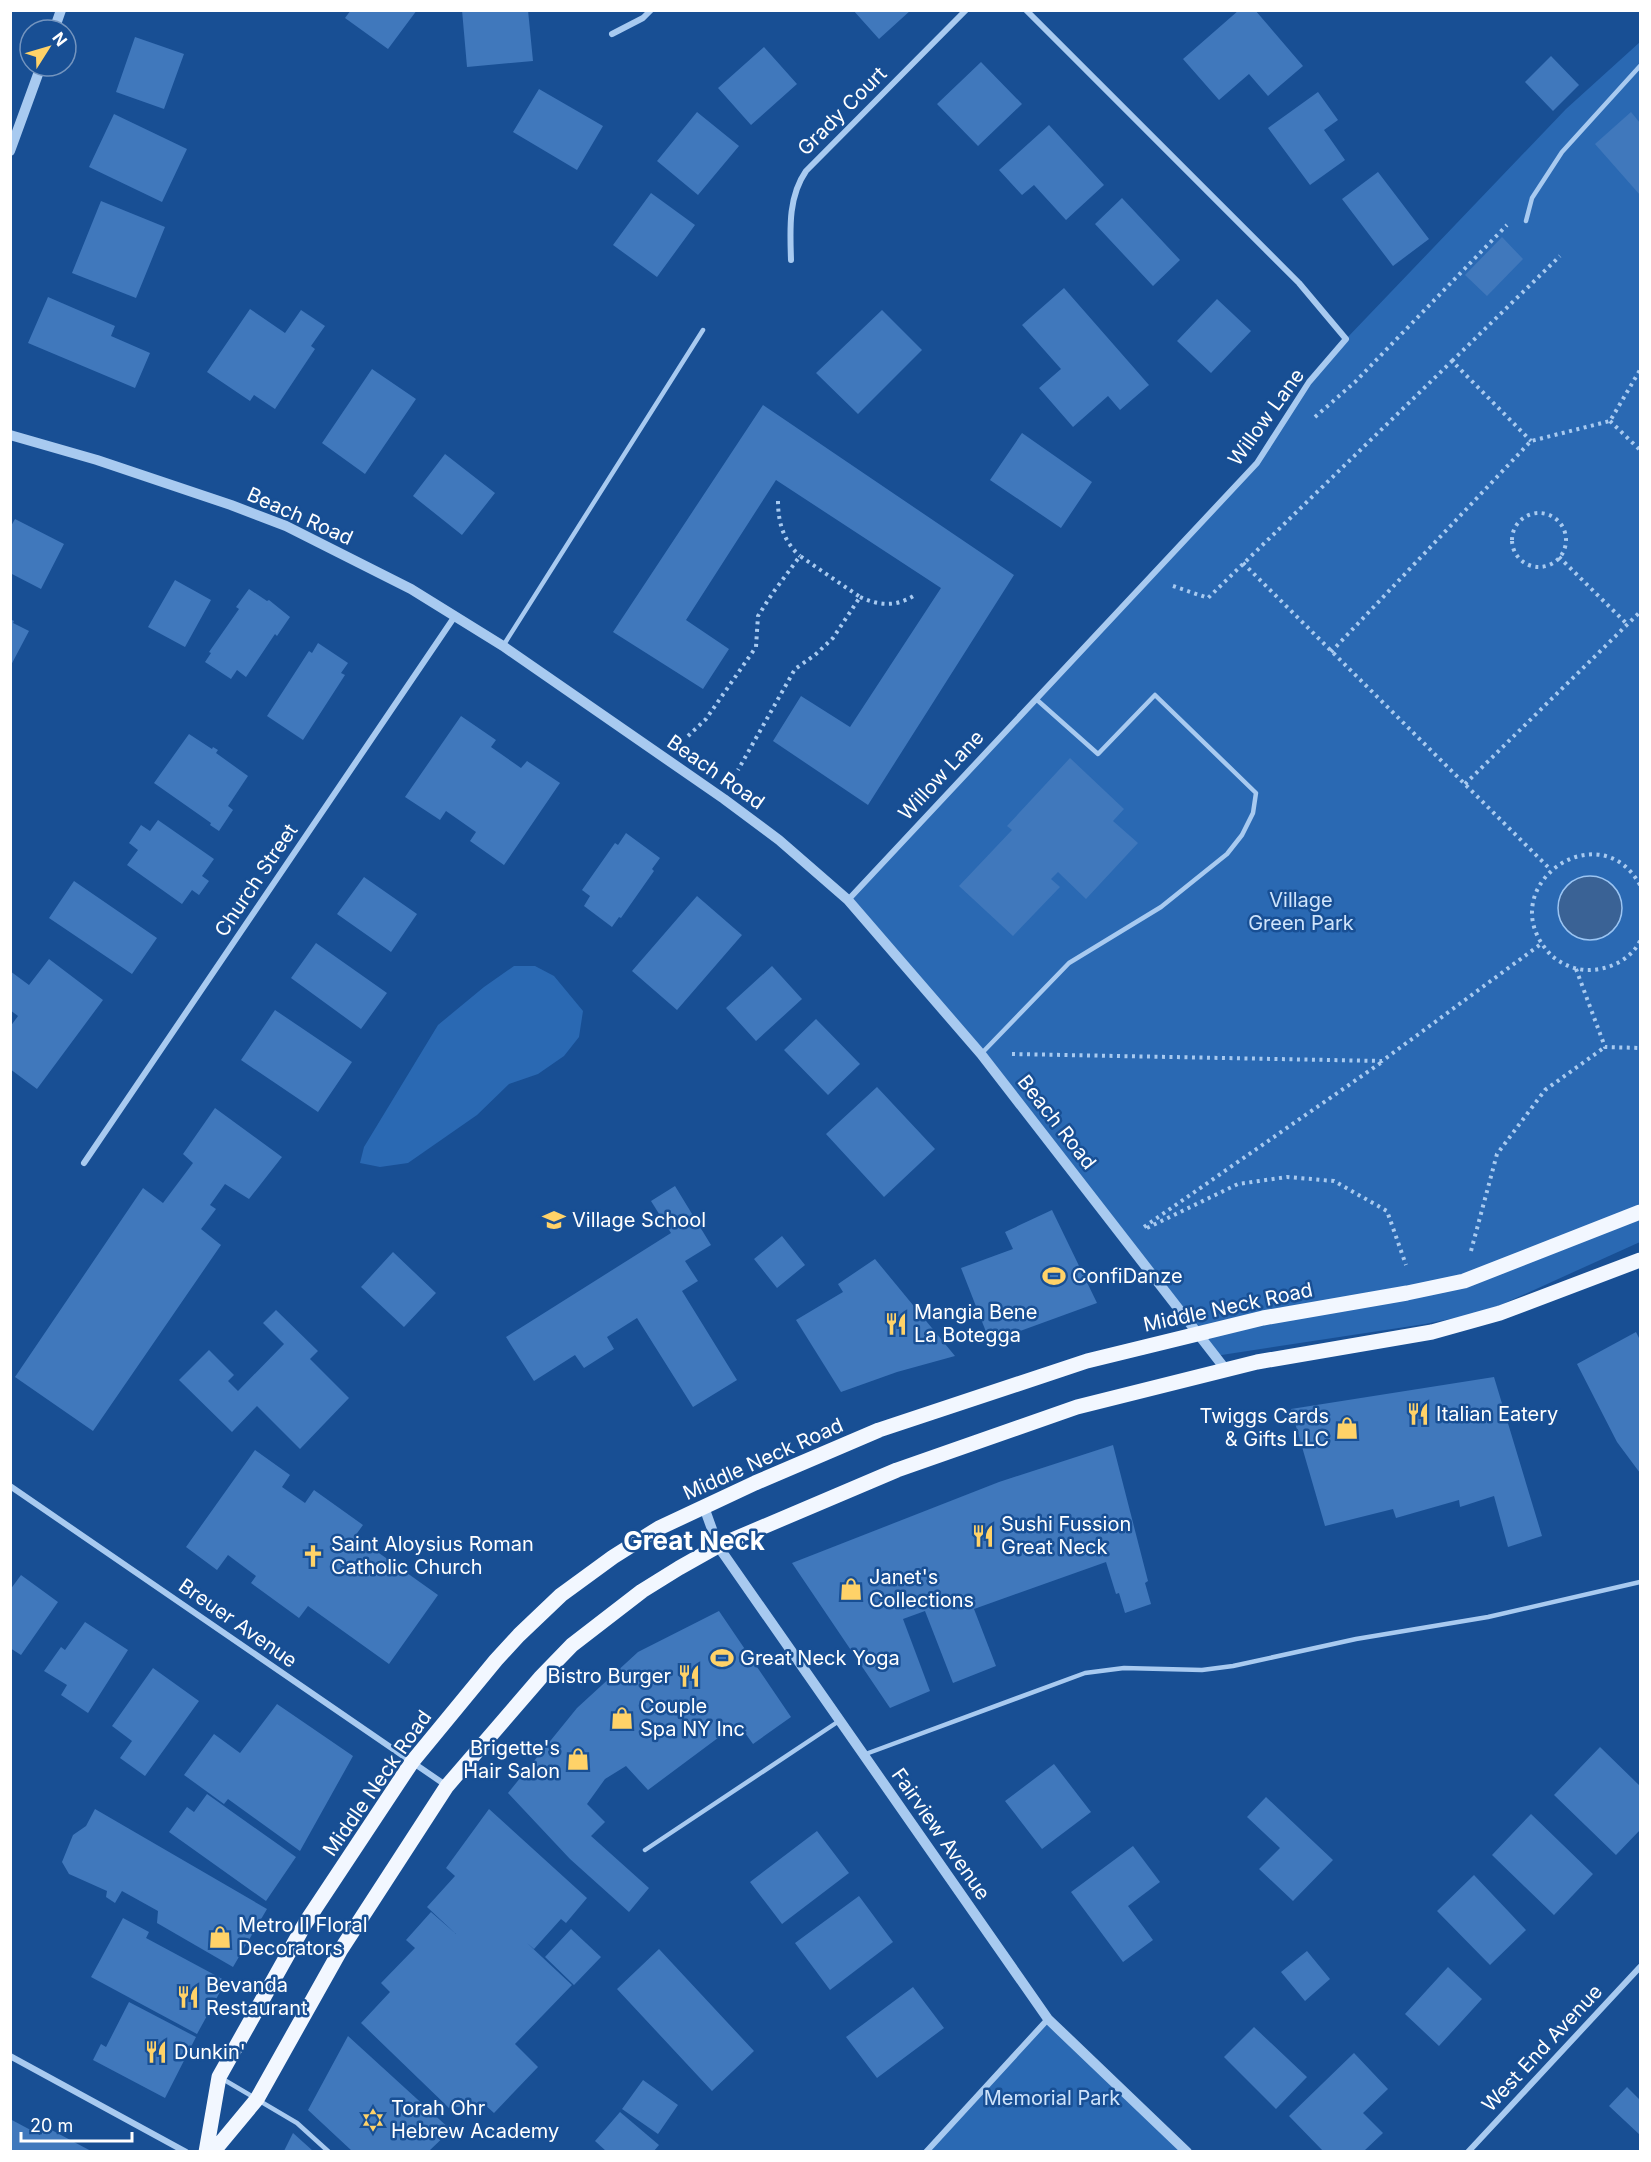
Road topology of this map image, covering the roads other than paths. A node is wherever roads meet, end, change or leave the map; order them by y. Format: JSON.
{"nodes":[{"id":1,"x":651,"y":10,"type":"edge"},
{"id":2,"x":966,"y":10,"type":"edge"},
{"id":3,"x":1026,"y":10,"type":"edge"},
{"id":4,"x":612,"y":34,"type":"dead end"},
{"id":5,"x":1641,"y":66,"type":"edge"},
{"id":6,"x":37,"y":78,"type":"edge"},
{"id":7,"x":10,"y":151,"type":"edge"},
{"id":8,"x":1526,"y":221,"type":"dead end"},
{"id":9,"x":791,"y":260,"type":"dead end"},
{"id":10,"x":703,"y":330,"type":"dead end"},
{"id":11,"x":10,"y":435,"type":"edge"},
{"id":12,"x":455,"y":616,"type":"junction"},
{"id":13,"x":503,"y":646,"type":"junction"},
{"id":14,"x":1036,"y":699,"type":"junction"},
{"id":15,"x":848,"y":900,"type":"junction"},
{"id":16,"x":981,"y":1054,"type":"junction"},
{"id":17,"x":84,"y":1163,"type":"dead end"},
{"id":18,"x":1641,"y":1212,"type":"edge"},
{"id":19,"x":1641,"y":1260,"type":"edge"},
{"id":20,"x":1198,"y":1334,"type":"junction"},
{"id":21,"x":1226,"y":1370,"type":"junction"},
{"id":22,"x":10,"y":1486,"type":"edge"},
{"id":23,"x":704,"y":1507,"type":"junction"},
{"id":24,"x":718,"y":1546,"type":"junction"},
{"id":25,"x":1641,"y":1582,"type":"edge"},
{"id":26,"x":839,"y":1720,"type":"junction"},
{"id":27,"x":863,"y":1755,"type":"junction"},
{"id":28,"x":412,"y":1762,"type":"junction"},
{"id":29,"x":447,"y":1786,"type":"junction"},
{"id":30,"x":645,"y":1850,"type":"dead end"},
{"id":31,"x":1641,"y":1967,"type":"edge"},
{"id":32,"x":1048,"y":2019,"type":"junction"},
{"id":33,"x":10,"y":2056,"type":"edge"},
{"id":34,"x":219,"y":2077,"type":"junction"},
{"id":35,"x":257,"y":2099,"type":"junction"},
{"id":36,"x":186,"y":2151,"type":"edge"},
{"id":37,"x":206,"y":2151,"type":"edge"},
{"id":38,"x":213,"y":2151,"type":"edge"},
{"id":39,"x":329,"y":2151,"type":"edge"},
{"id":40,"x":926,"y":2151,"type":"edge"},
{"id":41,"x":1187,"y":2151,"type":"edge"},
{"id":42,"x":1468,"y":2151,"type":"edge"}],
"edges":[{"from":1,"to":4,"type":"street"},
{"from":2,"to":9,"type":"street","name":"Grady Court"},
{"from":3,"to":14,"type":"street","name":"Willow Lane"},
{"from":5,"to":8,"type":"lane"},
{"from":6,"to":7,"type":"street"},
{"from":10,"to":13,"type":"lane"},
{"from":11,"to":12,"type":"street","name":"Beach Road"},
{"from":12,"to":13,"type":"street","name":"Beach Road"},
{"from":12,"to":17,"type":"street","name":"Church Street"},
{"from":13,"to":15,"type":"street","name":"Beach Road"},
{"from":14,"to":15,"type":"street","name":"Willow Lane"},
{"from":14,"to":16,"type":"lane"},
{"from":15,"to":16,"type":"street","name":"Beach Road"},
{"from":16,"to":20,"type":"street","name":"Beach Road"},
{"from":18,"to":20,"type":"main road","name":"Middle Neck Road"},
{"from":19,"to":21,"type":"main road"},
{"from":20,"to":21,"type":"street","name":"Beach Road"},
{"from":20,"to":23,"type":"main road","name":"Middle Neck Road"},
{"from":21,"to":24,"type":"main road"},
{"from":22,"to":28,"type":"street","name":"Breuer Avenue"},
{"from":23,"to":24,"type":"street","name":"Fairview Avenue"},
{"from":23,"to":28,"type":"main road","name":"Middle Neck Road"},
{"from":24,"to":26,"type":"street","name":"Fairview Avenue"},
{"from":24,"to":29,"type":"main road"},
{"from":25,"to":27,"type":"lane"},
{"from":26,"to":27,"type":"street","name":"Fairview Avenue"},
{"from":26,"to":30,"type":"lane"},
{"from":27,"to":32,"type":"street","name":"Fairview Avenue"},
{"from":28,"to":29,"type":"street","name":"Breuer Avenue"},
{"from":28,"to":34,"type":"main road","name":"Middle Neck Road"},
{"from":29,"to":35,"type":"main road"},
{"from":31,"to":42,"type":"street","name":"West End Avenue"},
{"from":32,"to":40,"type":"street"},
{"from":32,"to":41,"type":"street","name":"Fairview Avenue"},
{"from":33,"to":36,"type":"street"},
{"from":34,"to":35,"type":"lane"},
{"from":34,"to":37,"type":"main road","name":"Middle Neck Road"},
{"from":35,"to":38,"type":"main road"},
{"from":35,"to":39,"type":"lane"}]}
